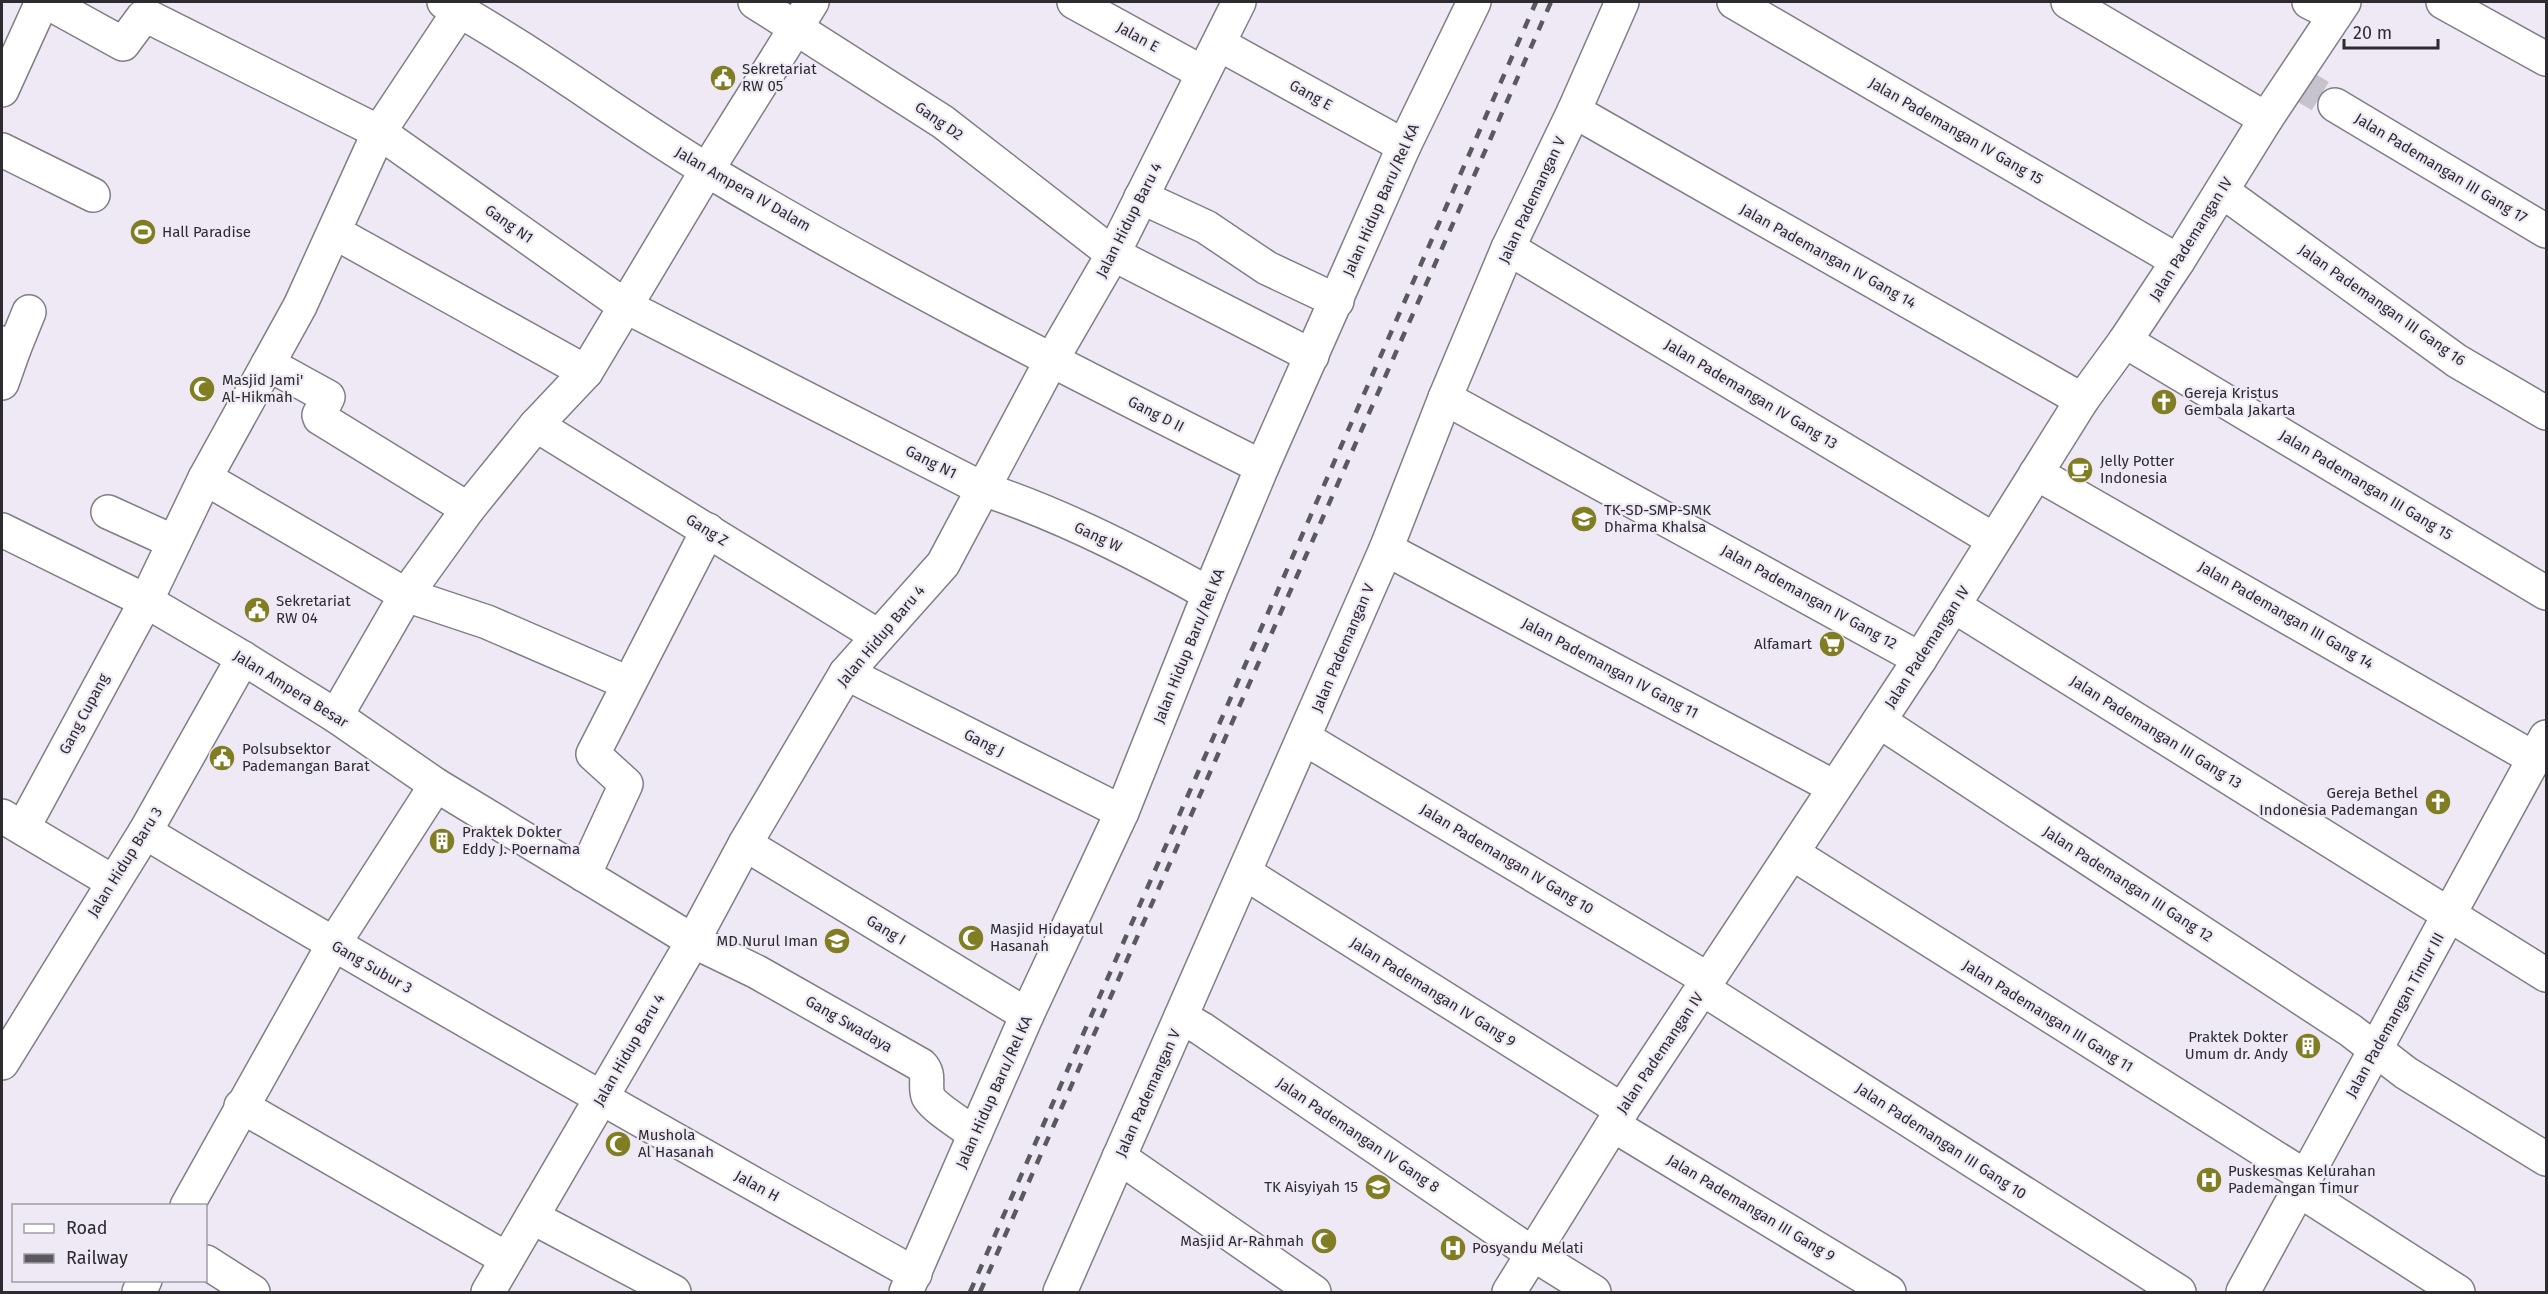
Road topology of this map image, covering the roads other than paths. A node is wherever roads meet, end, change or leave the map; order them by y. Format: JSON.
{"nodes":[{"id":1,"x":42,"y":2,"type":"edge"},
{"id":2,"x":47,"y":2,"type":"edge"},
{"id":3,"x":755,"y":2,"type":"edge"},
{"id":4,"x":1074,"y":2,"type":"edge"},
{"id":5,"x":1239,"y":2,"type":"edge"},
{"id":6,"x":1474,"y":2,"type":"edge"},
{"id":7,"x":1622,"y":2,"type":"edge"},
{"id":8,"x":1734,"y":2,"type":"edge"},
{"id":9,"x":2068,"y":2,"type":"edge"},
{"id":10,"x":2443,"y":2,"type":"edge"},
{"id":11,"x":452,"y":6,"type":"edge"},
{"id":12,"x":2329,"y":6,"type":"edge"},
{"id":13,"x":804,"y":15,"type":"edge"},
{"id":14,"x":1219,"y":44,"type":"junction"},
{"id":15,"x":2547,"y":58,"type":"edge"},
{"id":16,"x":1203,"y":74,"type":"junction"},
{"id":17,"x":2,"y":90,"type":"edge"},
{"id":18,"x":2334,"y":105,"type":"tunnel mouth"},
{"id":19,"x":1574,"y":111,"type":"junction"},
{"id":20,"x":2266,"y":119,"type":"junction"},
{"id":21,"x":379,"y":132,"type":"junction"},
{"id":22,"x":1404,"y":146,"type":"junction"},
{"id":23,"x":2,"y":150,"type":"edge"},
{"id":24,"x":707,"y":170,"type":"junction"},
{"id":25,"x":2222,"y":191,"type":"junction"},
{"id":26,"x":93,"y":195,"type":"dead end"},
{"id":27,"x":1141,"y":197,"type":"junction"},
{"id":28,"x":334,"y":231,"type":"junction"},
{"id":29,"x":2547,"y":231,"type":"edge"},
{"id":30,"x":1508,"y":248,"type":"junction"},
{"id":31,"x":1113,"y":254,"type":"junction"},
{"id":32,"x":2178,"y":261,"type":"junction"},
{"id":33,"x":1337,"y":301,"type":"junction"},
{"id":34,"x":625,"y":306,"type":"junction"},
{"id":35,"x":29,"y":312,"type":"dead end"},
{"id":36,"x":2125,"y":341,"type":"junction"},
{"id":37,"x":8,"y":346,"type":"edge"},
{"id":38,"x":1312,"y":356,"type":"junction"},
{"id":39,"x":1051,"y":361,"type":"junction"},
{"id":40,"x":268,"y":363,"type":"junction"},
{"id":41,"x":586,"y":372,"type":"junction"},
{"id":42,"x":2,"y":383,"type":"edge"},
{"id":43,"x":1445,"y":398,"type":"junction"},
{"id":44,"x":2082,"y":400,"type":"junction"},
{"id":45,"x":2547,"y":413,"type":"edge"},
{"id":46,"x":536,"y":425,"type":"junction"},
{"id":47,"x":1262,"y":467,"type":"junction"},
{"id":48,"x":2036,"y":473,"type":"junction"},
{"id":49,"x":205,"y":478,"type":"junction"},
{"id":50,"x":983,"y":489,"type":"junction"},
{"id":51,"x":468,"y":509,"type":"junction"},
{"id":52,"x":108,"y":512,"type":"dead end"},
{"id":53,"x":2,"y":530,"type":"edge"},
{"id":54,"x":708,"y":530,"type":"junction"},
{"id":55,"x":1994,"y":540,"type":"junction"},
{"id":56,"x":174,"y":542,"type":"junction"},
{"id":57,"x":1386,"y":549,"type":"junction"},
{"id":58,"x":2547,"y":592,"type":"edge"},
{"id":59,"x":1209,"y":594,"type":"junction"},
{"id":60,"x":406,"y":595,"type":"junction"},
{"id":61,"x":146,"y":601,"type":"junction"},
{"id":62,"x":1954,"y":606,"type":"junction"},
{"id":63,"x":878,"y":636,"type":"junction"},
{"id":64,"x":243,"y":658,"type":"junction"},
{"id":65,"x":1920,"y":659,"type":"junction"},
{"id":66,"x":846,"y":673,"type":"junction"},
{"id":67,"x":628,"y":683,"type":"junction"},
{"id":68,"x":336,"y":716,"type":"junction"},
{"id":69,"x":1879,"y":721,"type":"junction"},
{"id":70,"x":1304,"y":738,"type":"junction"},
{"id":71,"x":2539,"y":764,"type":"edge"},
{"id":72,"x":436,"y":785,"type":"junction"},
{"id":73,"x":1834,"y":787,"type":"junction"},
{"id":74,"x":1122,"y":812,"type":"junction"},
{"id":75,"x":12,"y":822,"type":"edge"},
{"id":76,"x":145,"y":832,"type":"junction"},
{"id":77,"x":745,"y":844,"type":"junction"},
{"id":78,"x":1791,"y":854,"type":"junction"},
{"id":79,"x":1245,"y":873,"type":"junction"},
{"id":80,"x":584,"y":875,"type":"junction"},
{"id":81,"x":113,"y":882,"type":"junction"},
{"id":82,"x":2450,"y":915,"type":"junction"},
{"id":83,"x":693,"y":940,"type":"junction"},
{"id":84,"x":333,"y":945,"type":"junction"},
{"id":85,"x":2547,"y":975,"type":"edge"},
{"id":86,"x":1706,"y":985,"type":"junction"},
{"id":87,"x":1027,"y":1015,"type":"junction"},
{"id":88,"x":1181,"y":1017,"type":"junction"},
{"id":89,"x":6,"y":1044,"type":"edge"},
{"id":90,"x":2376,"y":1048,"type":"junction"},
{"id":91,"x":600,"y":1099,"type":"junction"},
{"id":92,"x":241,"y":1106,"type":"junction"},
{"id":93,"x":1617,"y":1117,"type":"junction"},
{"id":94,"x":975,"y":1134,"type":"junction"},
{"id":95,"x":1119,"y":1157,"type":"junction"},
{"id":96,"x":2547,"y":1159,"type":"edge"},
{"id":97,"x":2303,"y":1184,"type":"junction"},
{"id":98,"x":188,"y":1204,"type":"edge"},
{"id":99,"x":532,"y":1217,"type":"junction"},
{"id":100,"x":1533,"y":1254,"type":"junction"},
{"id":101,"x":507,"y":1259,"type":"junction"},
{"id":102,"x":207,"y":1263,"type":"edge"},
{"id":103,"x":911,"y":1283,"type":"edge"},
{"id":104,"x":253,"y":1293,"type":"edge"},
{"id":105,"x":488,"y":1293,"type":"edge"},
{"id":106,"x":674,"y":1293,"type":"edge"},
{"id":107,"x":1060,"y":1293,"type":"edge"},
{"id":108,"x":1314,"y":1293,"type":"edge"},
{"id":109,"x":1509,"y":1293,"type":"edge"},
{"id":110,"x":1594,"y":1293,"type":"edge"},
{"id":111,"x":1889,"y":1293,"type":"edge"},
{"id":112,"x":2179,"y":1293,"type":"edge"},
{"id":113,"x":2243,"y":1293,"type":"edge"},
{"id":114,"x":2458,"y":1293,"type":"edge"}],
"edges":[{"from":1,"to":17,"type":"street"},
{"from":2,"to":21,"type":"street","name":"Gang N1"},
{"from":3,"to":13,"type":"street","name":"Gang D2"},
{"from":4,"to":16,"type":"street","name":"Jalan E"},
{"from":5,"to":14,"type":"street","name":"Jalan Hidup Baru 4"},
{"from":6,"to":22,"type":"street","name":"Jalan Hidup Baru/Rel KA"},
{"from":7,"to":19,"type":"street","name":"Jalan Pademangan V"},
{"from":8,"to":32,"type":"street","name":"Jalan Pademangan IV Gang 15"},
{"from":9,"to":20,"type":"street"},
{"from":10,"to":15,"type":"street"},
{"from":11,"to":21,"type":"street","name":"Gang Cupang"},
{"from":11,"to":24,"type":"street","name":"Jalan Ampera IV Dalam"},
{"from":12,"to":20,"type":"street","name":"Jalan Pademangan IV"},
{"from":13,"to":24,"type":"street"},
{"from":13,"to":31,"type":"street","name":"Gang D2"},
{"from":14,"to":16,"type":"street","name":"Jalan Hidup Baru 4"},
{"from":14,"to":22,"type":"street","name":"Gang E"},
{"from":16,"to":27,"type":"street","name":"Jalan Hidup Baru 4"},
{"from":18,"to":29,"type":"street","name":"Jalan Pademangan III Gang 17"},
{"from":19,"to":30,"type":"street","name":"Jalan Pademangan V"},
{"from":19,"to":44,"type":"street","name":"Jalan Pademangan IV Gang 14"},
{"from":20,"to":25,"type":"street","name":"Jalan Pademangan IV"},
{"from":21,"to":28,"type":"street","name":"Gang Cupang"},
{"from":21,"to":34,"type":"street","name":"Gang N1"},
{"from":22,"to":33,"type":"street","name":"Jalan Hidup Baru/Rel KA"},
{"from":23,"to":26,"type":"street"},
{"from":24,"to":34,"type":"street"},
{"from":24,"to":39,"type":"street","name":"Jalan Ampera IV Dalam"},
{"from":25,"to":32,"type":"street","name":"Jalan Pademangan IV"},
{"from":25,"to":45,"type":"street","name":"Jalan Pademangan III Gang 16"},
{"from":27,"to":31,"type":"street","name":"Jalan Hidup Baru 4"},
{"from":27,"to":33,"type":"street"},
{"from":28,"to":40,"type":"street","name":"Gang Cupang"},
{"from":28,"to":41,"type":"street"},
{"from":30,"to":43,"type":"street","name":"Jalan Pademangan V"},
{"from":30,"to":55,"type":"street","name":"Jalan Pademangan IV Gang 13"},
{"from":31,"to":38,"type":"street","name":"Gang D2"},
{"from":31,"to":39,"type":"street","name":"Jalan Hidup Baru 4"},
{"from":32,"to":36,"type":"street","name":"Jalan Pademangan IV"},
{"from":33,"to":38,"type":"street","name":"Jalan Hidup Baru/Rel KA"},
{"from":34,"to":41,"type":"street"},
{"from":34,"to":50,"type":"street","name":"Gang N1"},
{"from":35,"to":37,"type":"street"},
{"from":36,"to":44,"type":"street","name":"Jalan Pademangan IV"},
{"from":36,"to":58,"type":"street","name":"Jalan Pademangan III Gang 15"},
{"from":37,"to":42,"type":"street"},
{"from":38,"to":47,"type":"street","name":"Jalan Hidup Baru/Rel KA"},
{"from":39,"to":47,"type":"street","name":"Gang D II"},
{"from":39,"to":50,"type":"street","name":"Jalan Hidup Baru 4"},
{"from":40,"to":49,"type":"street","name":"Gang Cupang"},
{"from":40,"to":51,"type":"street"},
{"from":41,"to":46,"type":"street"},
{"from":43,"to":57,"type":"street","name":"Jalan Pademangan V"},
{"from":43,"to":65,"type":"street","name":"Jalan Pademangan IV Gang 12"},
{"from":44,"to":48,"type":"street","name":"Jalan Pademangan IV"},
{"from":46,"to":51,"type":"street"},
{"from":46,"to":54,"type":"street","name":"Gang Z"},
{"from":47,"to":59,"type":"street","name":"Jalan Hidup Baru/Rel KA"},
{"from":48,"to":55,"type":"street","name":"Jalan Pademangan IV"},
{"from":48,"to":71,"type":"street","name":"Jalan Pademangan III Gang 14"},
{"from":49,"to":56,"type":"street","name":"Gang Cupang"},
{"from":49,"to":60,"type":"street"},
{"from":50,"to":59,"type":"street","name":"Gang W"},
{"from":50,"to":63,"type":"street","name":"Jalan Hidup Baru 4"},
{"from":51,"to":60,"type":"street"},
{"from":52,"to":56,"type":"street"},
{"from":53,"to":61,"type":"street","name":"Jalan Ampera Besar"},
{"from":54,"to":63,"type":"street","name":"Gang Z"},
{"from":54,"to":67,"type":"street"},
{"from":55,"to":62,"type":"street","name":"Jalan Pademangan IV"},
{"from":56,"to":61,"type":"street","name":"Gang Cupang"},
{"from":57,"to":70,"type":"street","name":"Jalan Pademangan V"},
{"from":57,"to":73,"type":"street","name":"Jalan Pademangan IV Gang 11"},
{"from":59,"to":74,"type":"street","name":"Jalan Hidup Baru/Rel KA"},
{"from":60,"to":67,"type":"street"},
{"from":60,"to":68,"type":"street"},
{"from":61,"to":64,"type":"street","name":"Jalan Ampera Besar"},
{"from":61,"to":75,"type":"street","name":"Gang Cupang"},
{"from":62,"to":65,"type":"street","name":"Jalan Pademangan IV"},
{"from":62,"to":82,"type":"street","name":"Jalan Pademangan III Gang 13"},
{"from":63,"to":66,"type":"street","name":"Jalan Hidup Baru 4"},
{"from":64,"to":68,"type":"street","name":"Jalan Ampera Besar"},
{"from":64,"to":76,"type":"street","name":"Jalan Hidup Baru 3"},
{"from":65,"to":69,"type":"street","name":"Jalan Pademangan IV"},
{"from":66,"to":74,"type":"street","name":"Gang J"},
{"from":66,"to":77,"type":"street","name":"Jalan Hidup Baru 4"},
{"from":67,"to":80,"type":"street"},
{"from":68,"to":72,"type":"street","name":"Jalan Ampera Besar"},
{"from":69,"to":73,"type":"street","name":"Jalan Pademangan IV"},
{"from":69,"to":90,"type":"street","name":"Jalan Pademangan III Gang 12"},
{"from":70,"to":79,"type":"street","name":"Jalan Pademangan V"},
{"from":70,"to":86,"type":"street","name":"Jalan Pademangan IV Gang 10"},
{"from":71,"to":82,"type":"street","name":"Jalan Pademangan Timur III"},
{"from":72,"to":80,"type":"street","name":"Jalan Ampera Besar"},
{"from":72,"to":84,"type":"street"},
{"from":73,"to":78,"type":"street","name":"Jalan Pademangan IV"},
{"from":74,"to":87,"type":"street","name":"Jalan Hidup Baru/Rel KA"},
{"from":75,"to":81,"type":"street"},
{"from":76,"to":81,"type":"street","name":"Jalan Hidup Baru 3"},
{"from":76,"to":84,"type":"street","name":"Gang Subur 3"},
{"from":77,"to":83,"type":"street","name":"Jalan Hidup Baru 4"},
{"from":77,"to":87,"type":"street","name":"Gang I"},
{"from":78,"to":86,"type":"street","name":"Jalan Pademangan IV"},
{"from":78,"to":97,"type":"street","name":"Jalan Pademangan III Gang 11"},
{"from":79,"to":88,"type":"street","name":"Jalan Pademangan V"},
{"from":79,"to":93,"type":"street","name":"Jalan Pademangan IV Gang 9"},
{"from":80,"to":83,"type":"street","name":"Jalan Ampera Besar"},
{"from":81,"to":89,"type":"street","name":"Jalan Hidup Baru 3"},
{"from":82,"to":85,"type":"street","name":"Jalan Pademangan III Gang 13"},
{"from":82,"to":90,"type":"street","name":"Jalan Pademangan Timur III"},
{"from":83,"to":91,"type":"street","name":"Jalan Hidup Baru 4"},
{"from":83,"to":94,"type":"street","name":"Gang Swadaya"},
{"from":84,"to":91,"type":"street","name":"Gang Subur 3"},
{"from":84,"to":92,"type":"street"},
{"from":86,"to":93,"type":"street","name":"Jalan Pademangan IV"},
{"from":86,"to":112,"type":"street","name":"Jalan Pademangan III Gang 10"},
{"from":87,"to":94,"type":"street","name":"Jalan Hidup Baru/Rel KA"},
{"from":88,"to":95,"type":"street","name":"Jalan Pademangan V"},
{"from":88,"to":100,"type":"street","name":"Jalan Pademangan IV Gang 8"},
{"from":90,"to":96,"type":"street","name":"Jalan Pademangan III Gang 12"},
{"from":90,"to":97,"type":"street","name":"Jalan Pademangan Timur III"},
{"from":91,"to":99,"type":"street","name":"Jalan Hidup Baru 4"},
{"from":91,"to":103,"type":"street","name":"Jalan H"},
{"from":92,"to":98,"type":"street"},
{"from":92,"to":101,"type":"street"},
{"from":93,"to":100,"type":"street","name":"Jalan Pademangan IV"},
{"from":93,"to":111,"type":"street","name":"Jalan Pademangan III Gang 9"},
{"from":94,"to":103,"type":"street","name":"Jalan Hidup Baru/Rel KA"},
{"from":95,"to":107,"type":"street","name":"Jalan Pademangan V"},
{"from":95,"to":108,"type":"street"},
{"from":97,"to":113,"type":"street","name":"Jalan Pademangan Timur III"},
{"from":97,"to":114,"type":"street","name":"Jalan Pademangan III Gang 11"},
{"from":99,"to":101,"type":"street","name":"Jalan Hidup Baru 4"},
{"from":99,"to":106,"type":"street"},
{"from":100,"to":109,"type":"street","name":"Jalan Pademangan IV"},
{"from":100,"to":110,"type":"street","name":"Jalan Pademangan IV Gang 8"},
{"from":101,"to":105,"type":"street","name":"Jalan Hidup Baru 4"},
{"from":102,"to":104,"type":"street"}]}
